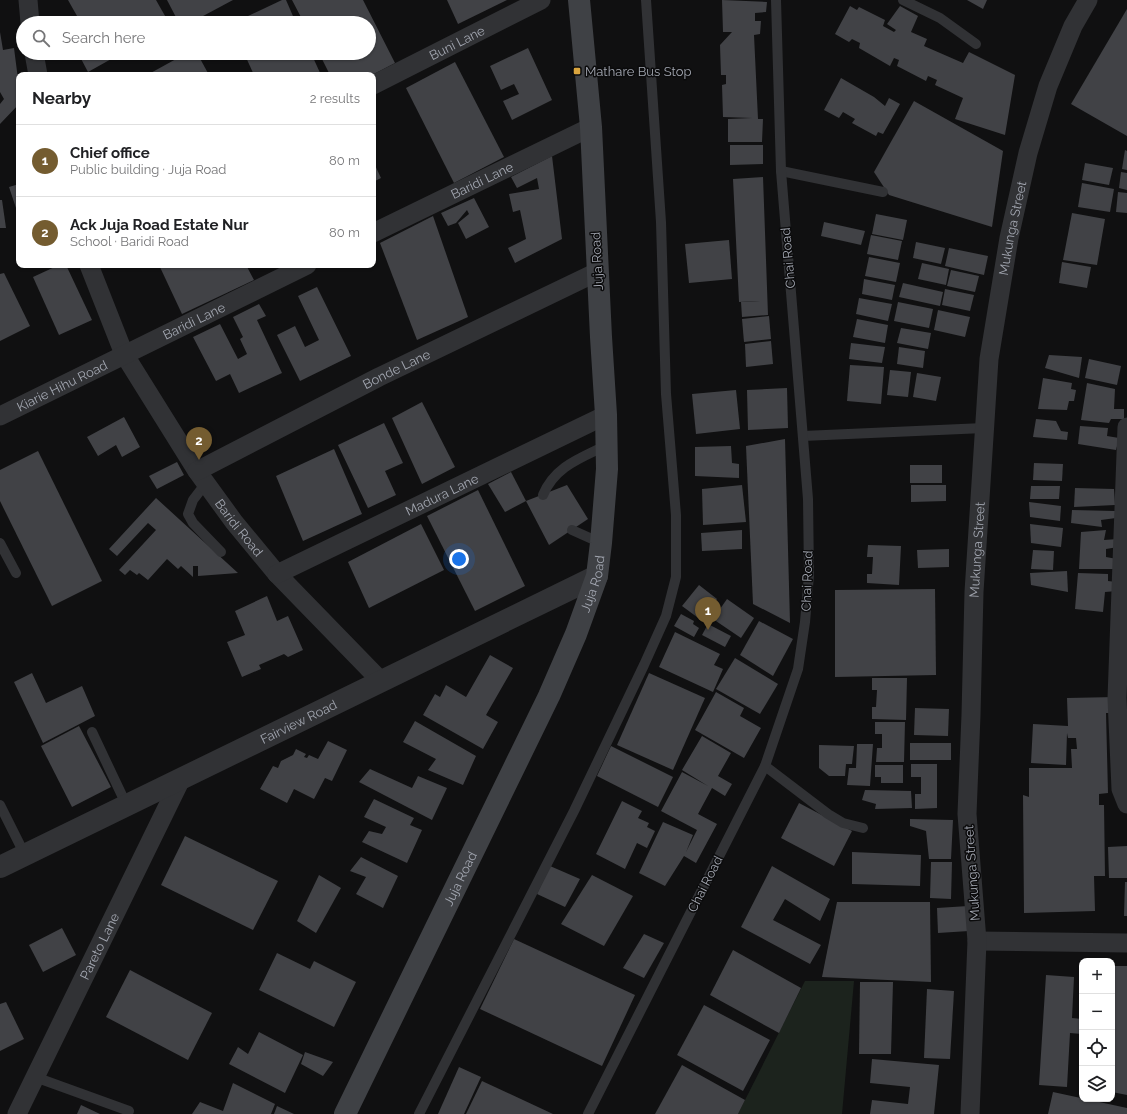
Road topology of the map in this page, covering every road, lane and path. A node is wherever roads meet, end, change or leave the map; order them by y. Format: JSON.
{"nodes":[{"id":1,"x":28,"y":0,"type":"edge"},
{"id":2,"x":540,"y":0,"type":"edge"},
{"id":3,"x":579,"y":0,"type":"edge"},
{"id":4,"x":646,"y":0,"type":"edge"},
{"id":5,"x":776,"y":0,"type":"edge"},
{"id":6,"x":904,"y":0,"type":"edge"},
{"id":7,"x":1088,"y":0,"type":"edge"},
{"id":8,"x":29,"y":16,"type":"edge"},
{"id":9,"x":976,"y":44,"type":"dead end"},
{"id":10,"x":35,"y":60,"type":"edge"},
{"id":11,"x":37,"y":72,"type":"edge"},
{"id":12,"x":376,"y":83,"type":"edge"},
{"id":13,"x":591,"y":127,"type":"junction"},
{"id":14,"x":781,"y":171,"type":"junction"},
{"id":15,"x":883,"y":192,"type":"dead end"},
{"id":16,"x":376,"y":232,"type":"edge"},
{"id":17,"x":89,"y":268,"type":"edge"},
{"id":18,"x":301,"y":268,"type":"edge"},
{"id":19,"x":597,"y":272,"type":"junction"},
{"id":20,"x":124,"y":354,"type":"junction"},
{"id":21,"x":606,"y":415,"type":"junction"},
{"id":22,"x":0,"y":416,"type":"edge"},
{"id":23,"x":1127,"y":427,"type":"edge"},
{"id":24,"x":984,"y":428,"type":"junction"},
{"id":25,"x":803,"y":436,"type":"junction"},
{"id":26,"x":607,"y":444,"type":"junction"},
{"id":27,"x":202,"y":477,"type":"junction"},
{"id":28,"x":543,"y":494,"type":"dead end"},
{"id":29,"x":572,"y":530,"type":"dead end"},
{"id":30,"x":0,"y":542,"type":"edge"},
{"id":31,"x":602,"y":543,"type":"junction"},
{"id":32,"x":221,"y":552,"type":"dead end"},
{"id":33,"x":16,"y":573,"type":"dead end"},
{"id":34,"x":277,"y":574,"type":"junction"},
{"id":35,"x":597,"y":576,"type":"junction"},
{"id":36,"x":381,"y":680,"type":"junction"},
{"id":37,"x":92,"y":732,"type":"dead end"},
{"id":38,"x":765,"y":766,"type":"junction"},
{"id":39,"x":182,"y":779,"type":"junction"},
{"id":40,"x":1127,"y":804,"type":"edge"},
{"id":41,"x":0,"y":805,"type":"edge"},
{"id":42,"x":127,"y":806,"type":"junction"},
{"id":43,"x":863,"y":828,"type":"dead end"},
{"id":44,"x":25,"y":855,"type":"junction"},
{"id":45,"x":0,"y":867,"type":"edge"},
{"id":46,"x":977,"y":941,"type":"junction"},
{"id":47,"x":1127,"y":943,"type":"edge"},
{"id":48,"x":35,"y":1077,"type":"junction"},
{"id":49,"x":129,"y":1111,"type":"dead end"},
{"id":50,"x":17,"y":1114,"type":"edge"},
{"id":51,"x":344,"y":1114,"type":"edge"},
{"id":52,"x":418,"y":1114,"type":"edge"},
{"id":53,"x":588,"y":1114,"type":"edge"},
{"id":54,"x":970,"y":1114,"type":"edge"}],
"edges":[{"from":1,"to":8,"type":"street"},
{"from":2,"to":12,"type":"street","name":"Buni Lane"},
{"from":3,"to":13,"type":"main road","name":"Juja Road"},
{"from":4,"to":52,"type":"lane"},
{"from":5,"to":14,"type":"lane","name":"Chai Road"},
{"from":6,"to":9,"type":"lane"},
{"from":7,"to":24,"type":"street","name":"Mukunga Street"},
{"from":10,"to":11,"type":"street"},
{"from":13,"to":16,"type":"street","name":"Baridi Lane"},
{"from":13,"to":19,"type":"main road","name":"Juja Road"},
{"from":14,"to":15,"type":"lane"},
{"from":14,"to":25,"type":"lane","name":"Chai Road"},
{"from":17,"to":20,"type":"street","name":"Baridi Road"},
{"from":18,"to":20,"type":"street","name":"Baridi Lane"},
{"from":19,"to":21,"type":"main road","name":"Juja Road"},
{"from":19,"to":27,"type":"street","name":"Bonde Lane"},
{"from":20,"to":22,"type":"street","name":"Kiarie Hihu Road"},
{"from":20,"to":27,"type":"street","name":"Baridi Road"},
{"from":21,"to":26,"type":"main road","name":"Juja Road"},
{"from":21,"to":34,"type":"street","name":"Madura Lane"},
{"from":23,"to":40,"type":"street"},
{"from":24,"to":25,"type":"lane"},
{"from":24,"to":46,"type":"street","name":"Mukunga Street"},
{"from":25,"to":38,"type":"lane","name":"Chai Road"},
{"from":26,"to":28,"type":"lane"},
{"from":26,"to":31,"type":"main road","name":"Juja Road"},
{"from":27,"to":32,"type":"lane"},
{"from":27,"to":34,"type":"street","name":"Baridi Road"},
{"from":29,"to":31,"type":"lane"},
{"from":30,"to":33,"type":"lane"},
{"from":31,"to":35,"type":"main road","name":"Juja Road"},
{"from":34,"to":36,"type":"street","name":"Baridi Road"},
{"from":35,"to":36,"type":"street","name":"Fairview Road"},
{"from":35,"to":51,"type":"main road","name":"Juja Road"},
{"from":36,"to":39,"type":"street","name":"Fairview Road"},
{"from":37,"to":42,"type":"lane"},
{"from":38,"to":43,"type":"lane"},
{"from":38,"to":53,"type":"lane","name":"Chai Road"},
{"from":39,"to":42,"type":"street","name":"Fairview Road"},
{"from":39,"to":48,"type":"street","name":"Pareto Lane"},
{"from":41,"to":44,"type":"lane"},
{"from":42,"to":44,"type":"street","name":"Fairview Road"},
{"from":44,"to":45,"type":"street","name":"Fairview Road"},
{"from":46,"to":47,"type":"street"},
{"from":46,"to":54,"type":"street","name":"Mukunga Street"},
{"from":48,"to":49,"type":"lane"},
{"from":48,"to":50,"type":"street","name":"Pareto Lane"}]}
